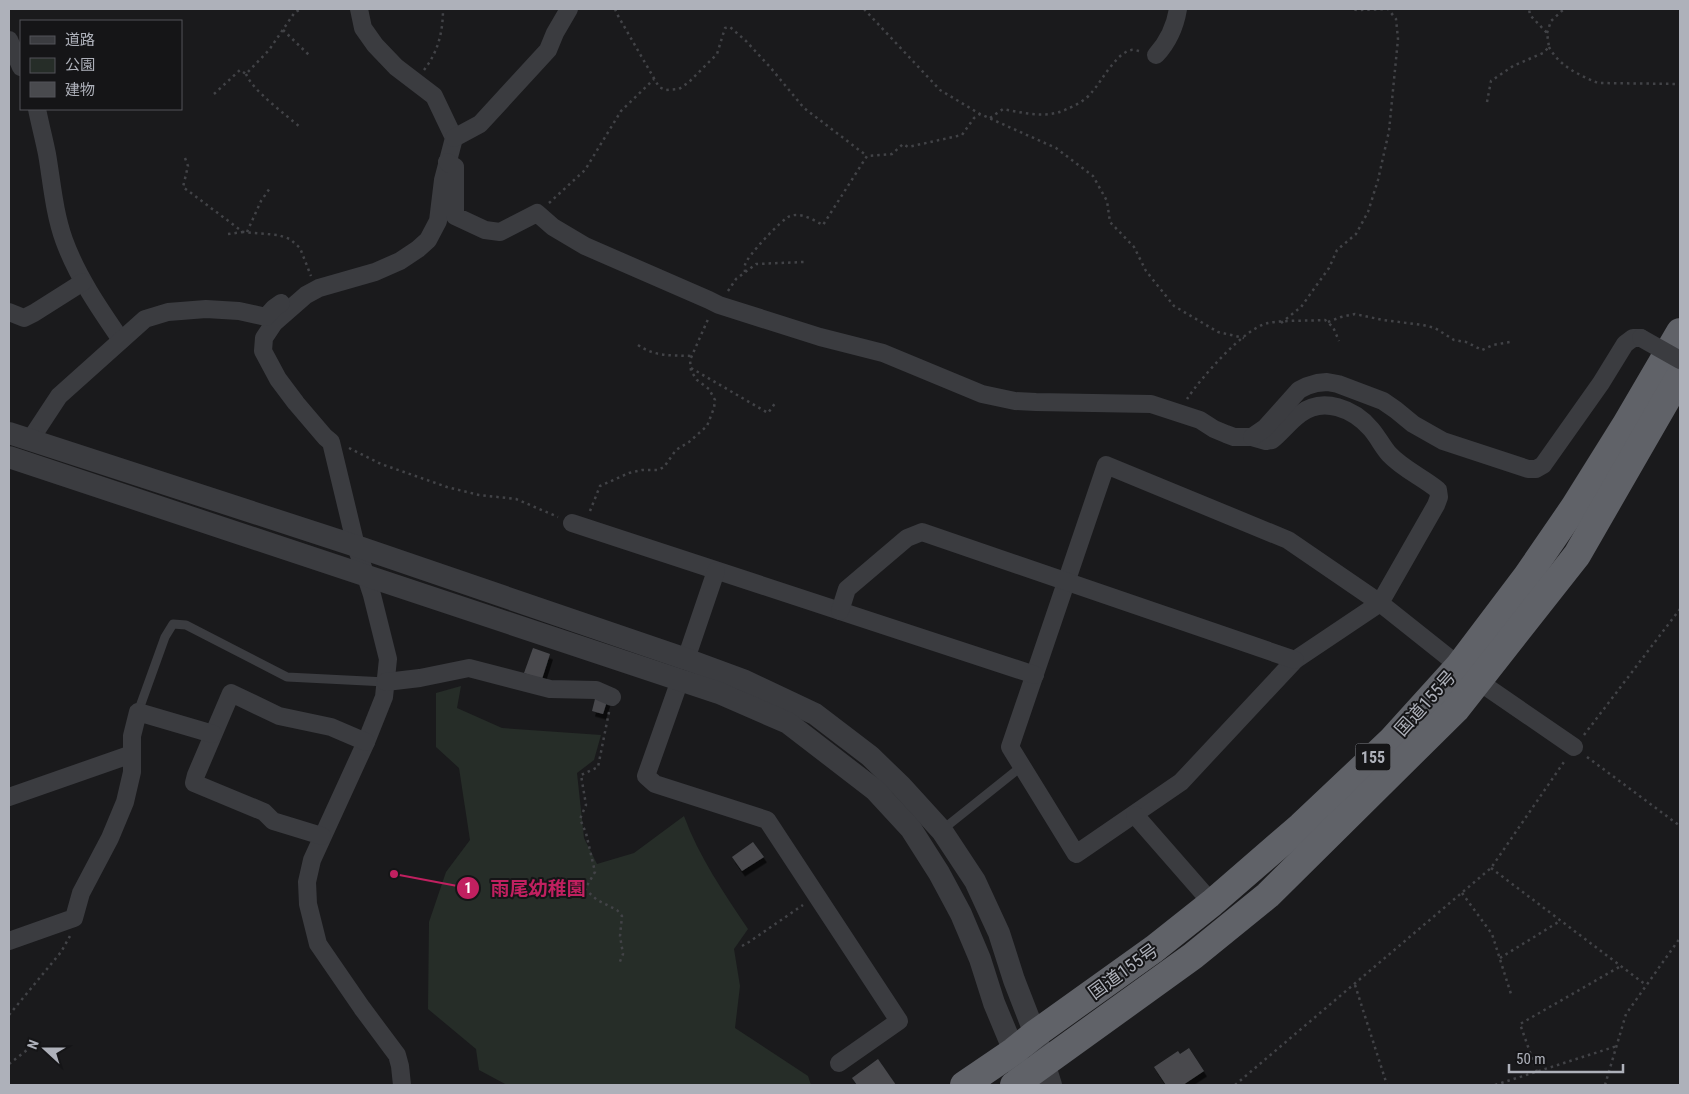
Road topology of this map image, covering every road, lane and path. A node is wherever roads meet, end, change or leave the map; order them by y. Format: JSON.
{"nodes":[{"id":1,"x":302,"y":9,"type":"edge"},
{"id":2,"x":359,"y":9,"type":"edge"},
{"id":3,"x":443,"y":9,"type":"edge"},
{"id":4,"x":569,"y":9,"type":"edge"},
{"id":5,"x":615,"y":9,"type":"edge"},
{"id":6,"x":864,"y":9,"type":"edge"},
{"id":7,"x":1178,"y":9,"type":"edge"},
{"id":8,"x":1351,"y":9,"type":"edge"},
{"id":9,"x":1529,"y":9,"type":"edge"},
{"id":10,"x":1564,"y":9,"type":"edge"},
{"id":11,"x":283,"y":30,"type":"junction"},
{"id":12,"x":1547,"y":32,"type":"junction"},
{"id":13,"x":9,"y":40,"type":"edge"},
{"id":14,"x":1549,"y":47,"type":"junction"},
{"id":15,"x":309,"y":55,"type":"dead end"},
{"id":16,"x":1156,"y":55,"type":"joint"},
{"id":17,"x":20,"y":64,"type":"edge"},
{"id":18,"x":246,"y":74,"type":"junction"},
{"id":19,"x":654,"y":79,"type":"junction"},
{"id":20,"x":415,"y":81,"type":"junction"},
{"id":21,"x":1680,"y":84,"type":"edge"},
{"id":22,"x":214,"y":94,"type":"dead end"},
{"id":23,"x":1487,"y":102,"type":"dead end"},
{"id":24,"x":37,"y":110,"type":"edge"},
{"id":25,"x":980,"y":114,"type":"junction"},
{"id":26,"x":990,"y":118,"type":"junction"},
{"id":27,"x":300,"y":127,"type":"dead end"},
{"id":28,"x":454,"y":138,"type":"junction"},
{"id":29,"x":867,"y":156,"type":"junction"},
{"id":30,"x":185,"y":158,"type":"dead end"},
{"id":31,"x":447,"y":162,"type":"junction"},
{"id":32,"x":270,"y":188,"type":"dead end"},
{"id":33,"x":537,"y":213,"type":"junction"},
{"id":34,"x":243,"y":232,"type":"junction"},
{"id":35,"x":247,"y":232,"type":"junction"},
{"id":36,"x":228,"y":234,"type":"dead end"},
{"id":37,"x":804,"y":262,"type":"dead end"},
{"id":38,"x":745,"y":272,"type":"junction"},
{"id":39,"x":83,"y":282,"type":"junction"},
{"id":40,"x":316,"y":285,"type":"junction"},
{"id":41,"x":718,"y":305,"type":"junction"},
{"id":42,"x":9,"y":312,"type":"edge"},
{"id":43,"x":1281,"y":322,"type":"junction"},
{"id":44,"x":1328,"y":322,"type":"junction"},
{"id":45,"x":1680,"y":332,"type":"edge"},
{"id":46,"x":1244,"y":338,"type":"junction"},
{"id":47,"x":120,"y":340,"type":"junction"},
{"id":48,"x":1339,"y":341,"type":"dead end"},
{"id":49,"x":1510,"y":342,"type":"dead end"},
{"id":50,"x":638,"y":345,"type":"dead end"},
{"id":51,"x":691,"y":356,"type":"junction"},
{"id":52,"x":1680,"y":360,"type":"edge"},
{"id":53,"x":691,"y":368,"type":"junction"},
{"id":54,"x":1680,"y":376,"type":"edge"},
{"id":55,"x":776,"y":402,"type":"dead end"},
{"id":56,"x":1178,"y":412,"type":"junction"},
{"id":57,"x":19,"y":437,"type":"edge"},
{"id":58,"x":1252,"y":437,"type":"junction"},
{"id":59,"x":331,"y":442,"type":"junction"},
{"id":60,"x":9,"y":457,"type":"edge"},
{"id":61,"x":578,"y":525,"type":"junction"},
{"id":62,"x":356,"y":546,"type":"junction"},
{"id":63,"x":716,"y":571,"type":"junction"},
{"id":64,"x":366,"y":576,"type":"junction"},
{"id":65,"x":1067,"y":583,"type":"junction"},
{"id":66,"x":1380,"y":603,"type":"junction"},
{"id":67,"x":1680,"y":609,"type":"edge"},
{"id":68,"x":840,"y":612,"type":"junction"},
{"id":69,"x":1295,"y":660,"type":"junction"},
{"id":70,"x":683,"y":669,"type":"junction"},
{"id":71,"x":1468,"y":673,"type":"junction"},
{"id":72,"x":1035,"y":675,"type":"junction"},
{"id":73,"x":386,"y":682,"type":"junction"},
{"id":74,"x":612,"y":697,"type":"joint"},
{"id":75,"x":138,"y":712,"type":"junction"},
{"id":76,"x":213,"y":734,"type":"junction"},
{"id":77,"x":366,"y":742,"type":"junction"},
{"id":78,"x":1574,"y":747,"type":"junction"},
{"id":79,"x":132,"y":754,"type":"junction"},
{"id":80,"x":1022,"y":766,"type":"junction"},
{"id":81,"x":9,"y":797,"type":"edge"},
{"id":82,"x":1135,"y":815,"type":"junction"},
{"id":83,"x":1680,"y":826,"type":"edge"},
{"id":84,"x":942,"y":830,"type":"junction"},
{"id":85,"x":322,"y":836,"type":"junction"},
{"id":86,"x":1491,"y":868,"type":"junction"},
{"id":87,"x":1462,"y":893,"type":"junction"},
{"id":88,"x":817,"y":896,"type":"junction"},
{"id":89,"x":1212,"y":903,"type":"junction"},
{"id":90,"x":74,"y":918,"type":"junction"},
{"id":91,"x":1560,"y":920,"type":"junction"},
{"id":92,"x":1680,"y":938,"type":"edge"},
{"id":93,"x":9,"y":941,"type":"edge"},
{"id":94,"x":742,"y":946,"type":"dead end"},
{"id":95,"x":1500,"y":958,"type":"junction"},
{"id":96,"x":618,"y":964,"type":"dead end"},
{"id":97,"x":1621,"y":966,"type":"junction"},
{"id":98,"x":1354,"y":985,"type":"junction"},
{"id":99,"x":1646,"y":985,"type":"junction"},
{"id":100,"x":1511,"y":994,"type":"dead end"},
{"id":101,"x":9,"y":1016,"type":"edge"},
{"id":102,"x":1034,"y":1034,"type":"junction"},
{"id":103,"x":1617,"y":1046,"type":"junction"},
{"id":104,"x":31,"y":1047,"type":"dead end"},
{"id":105,"x":1014,"y":1051,"type":"junction"},
{"id":106,"x":839,"y":1063,"type":"dead end"},
{"id":107,"x":9,"y":1064,"type":"edge"},
{"id":108,"x":1537,"y":1072,"type":"junction"},
{"id":109,"x":1047,"y":1074,"type":"edge"},
{"id":110,"x":1019,"y":1084,"type":"edge"},
{"id":111,"x":402,"y":1085,"type":"edge"},
{"id":112,"x":964,"y":1085,"type":"edge"},
{"id":113,"x":1235,"y":1085,"type":"edge"},
{"id":114,"x":1387,"y":1085,"type":"edge"},
{"id":115,"x":1496,"y":1085,"type":"edge"},
{"id":116,"x":1605,"y":1085,"type":"edge"}],
"edges":[{"from":1,"to":11,"type":"path"},
{"from":2,"to":20,"type":"street"},
{"from":3,"to":20,"type":"path"},
{"from":4,"to":28,"type":"street"},
{"from":5,"to":19,"type":"path"},
{"from":6,"to":25,"type":"path"},
{"from":7,"to":16,"type":"street"},
{"from":8,"to":43,"type":"path"},
{"from":9,"to":12,"type":"path"},
{"from":10,"to":12,"type":"path"},
{"from":11,"to":15,"type":"path"},
{"from":11,"to":18,"type":"path"},
{"from":12,"to":14,"type":"path"},
{"from":13,"to":17,"type":"street"},
{"from":14,"to":21,"type":"path"},
{"from":14,"to":23,"type":"path"},
{"from":16,"to":26,"type":"path"},
{"from":18,"to":22,"type":"path"},
{"from":18,"to":27,"type":"path"},
{"from":19,"to":29,"type":"path"},
{"from":19,"to":33,"type":"path"},
{"from":20,"to":28,"type":"street"},
{"from":24,"to":39,"type":"street"},
{"from":25,"to":26,"type":"path"},
{"from":25,"to":29,"type":"path"},
{"from":26,"to":46,"type":"path"},
{"from":28,"to":31,"type":"street"},
{"from":29,"to":38,"type":"path"},
{"from":30,"to":34,"type":"path"},
{"from":31,"to":33,"type":"street"},
{"from":31,"to":40,"type":"street"},
{"from":32,"to":35,"type":"path"},
{"from":33,"to":41,"type":"street"},
{"from":34,"to":35,"type":"path"},
{"from":34,"to":36,"type":"path"},
{"from":35,"to":40,"type":"path"},
{"from":37,"to":38,"type":"path"},
{"from":38,"to":41,"type":"path"},
{"from":39,"to":42,"type":"street"},
{"from":39,"to":47,"type":"street"},
{"from":40,"to":47,"type":"street"},
{"from":40,"to":59,"type":"street"},
{"from":41,"to":51,"type":"path"},
{"from":41,"to":56,"type":"street"},
{"from":43,"to":44,"type":"path"},
{"from":43,"to":46,"type":"path"},
{"from":44,"to":48,"type":"path"},
{"from":44,"to":49,"type":"path"},
{"from":45,"to":71,"type":"highway","name":"国道155号","number":"155"},
{"from":46,"to":56,"type":"path"},
{"from":47,"to":57,"type":"street"},
{"from":50,"to":51,"type":"path"},
{"from":51,"to":53,"type":"path"},
{"from":52,"to":58,"type":"street","bridge":true},
{"from":53,"to":55,"type":"path"},
{"from":53,"to":61,"type":"path"},
{"from":54,"to":71,"type":"highway","name":"国道155号","number":"155"},
{"from":56,"to":58,"type":"street"},
{"from":57,"to":62,"type":"street"},
{"from":58,"to":66,"type":"street"},
{"from":59,"to":61,"type":"path"},
{"from":59,"to":62,"type":"street"},
{"from":60,"to":64,"type":"street"},
{"from":61,"to":63,"type":"street"},
{"from":62,"to":64,"type":"street"},
{"from":62,"to":70,"type":"street"},
{"from":63,"to":68,"type":"street"},
{"from":63,"to":70,"type":"street"},
{"from":64,"to":70,"type":"street"},
{"from":64,"to":73,"type":"street"},
{"from":65,"to":66,"type":"street"},
{"from":65,"to":68,"type":"street"},
{"from":65,"to":69,"type":"street"},
{"from":65,"to":72,"type":"street"},
{"from":66,"to":69,"type":"street"},
{"from":66,"to":71,"type":"street"},
{"from":67,"to":78,"type":"path"},
{"from":68,"to":72,"type":"street"},
{"from":69,"to":82,"type":"street"},
{"from":70,"to":84,"type":"street"},
{"from":70,"to":88,"type":"street"},
{"from":70,"to":105,"type":"street"},
{"from":71,"to":78,"type":"street"},
{"from":71,"to":89,"type":"highway","name":"国道155号","number":"155"},
{"from":71,"to":109,"type":"highway","name":"国道155号","number":"155"},
{"from":72,"to":80,"type":"street"},
{"from":73,"to":74,"type":"street"},
{"from":73,"to":75,"type":"lane"},
{"from":73,"to":77,"type":"street"},
{"from":74,"to":96,"type":"path"},
{"from":75,"to":76,"type":"street"},
{"from":75,"to":79,"type":"street"},
{"from":76,"to":77,"type":"street"},
{"from":76,"to":85,"type":"street"},
{"from":77,"to":85,"type":"street"},
{"from":78,"to":83,"type":"path"},
{"from":78,"to":86,"type":"path"},
{"from":79,"to":81,"type":"street"},
{"from":79,"to":90,"type":"street"},
{"from":80,"to":82,"type":"street"},
{"from":80,"to":84,"type":"lane"},
{"from":82,"to":89,"type":"street"},
{"from":84,"to":102,"type":"street"},
{"from":85,"to":111,"type":"street"},
{"from":86,"to":87,"type":"path"},
{"from":86,"to":91,"type":"path"},
{"from":87,"to":95,"type":"path"},
{"from":87,"to":98,"type":"path"},
{"from":88,"to":94,"type":"path"},
{"from":88,"to":106,"type":"street"},
{"from":89,"to":102,"type":"highway","name":"国道155号","number":"155"},
{"from":90,"to":93,"type":"street"},
{"from":90,"to":101,"type":"path"},
{"from":91,"to":95,"type":"path"},
{"from":91,"to":97,"type":"path"},
{"from":92,"to":99,"type":"path"},
{"from":95,"to":100,"type":"path"},
{"from":97,"to":99,"type":"path"},
{"from":97,"to":108,"type":"path"},
{"from":98,"to":113,"type":"path"},
{"from":98,"to":114,"type":"path"},
{"from":99,"to":103,"type":"path"},
{"from":102,"to":105,"type":"highway","name":"国道155号","number":"155"},
{"from":102,"to":109,"type":"street"},
{"from":103,"to":108,"type":"path"},
{"from":103,"to":116,"type":"path"},
{"from":104,"to":107,"type":"path"},
{"from":105,"to":110,"type":"street"},
{"from":105,"to":112,"type":"highway","name":"国道155号","number":"155"},
{"from":108,"to":115,"type":"path"},
{"from":109,"to":110,"type":"highway","name":"国道155号","number":"155"}]}
